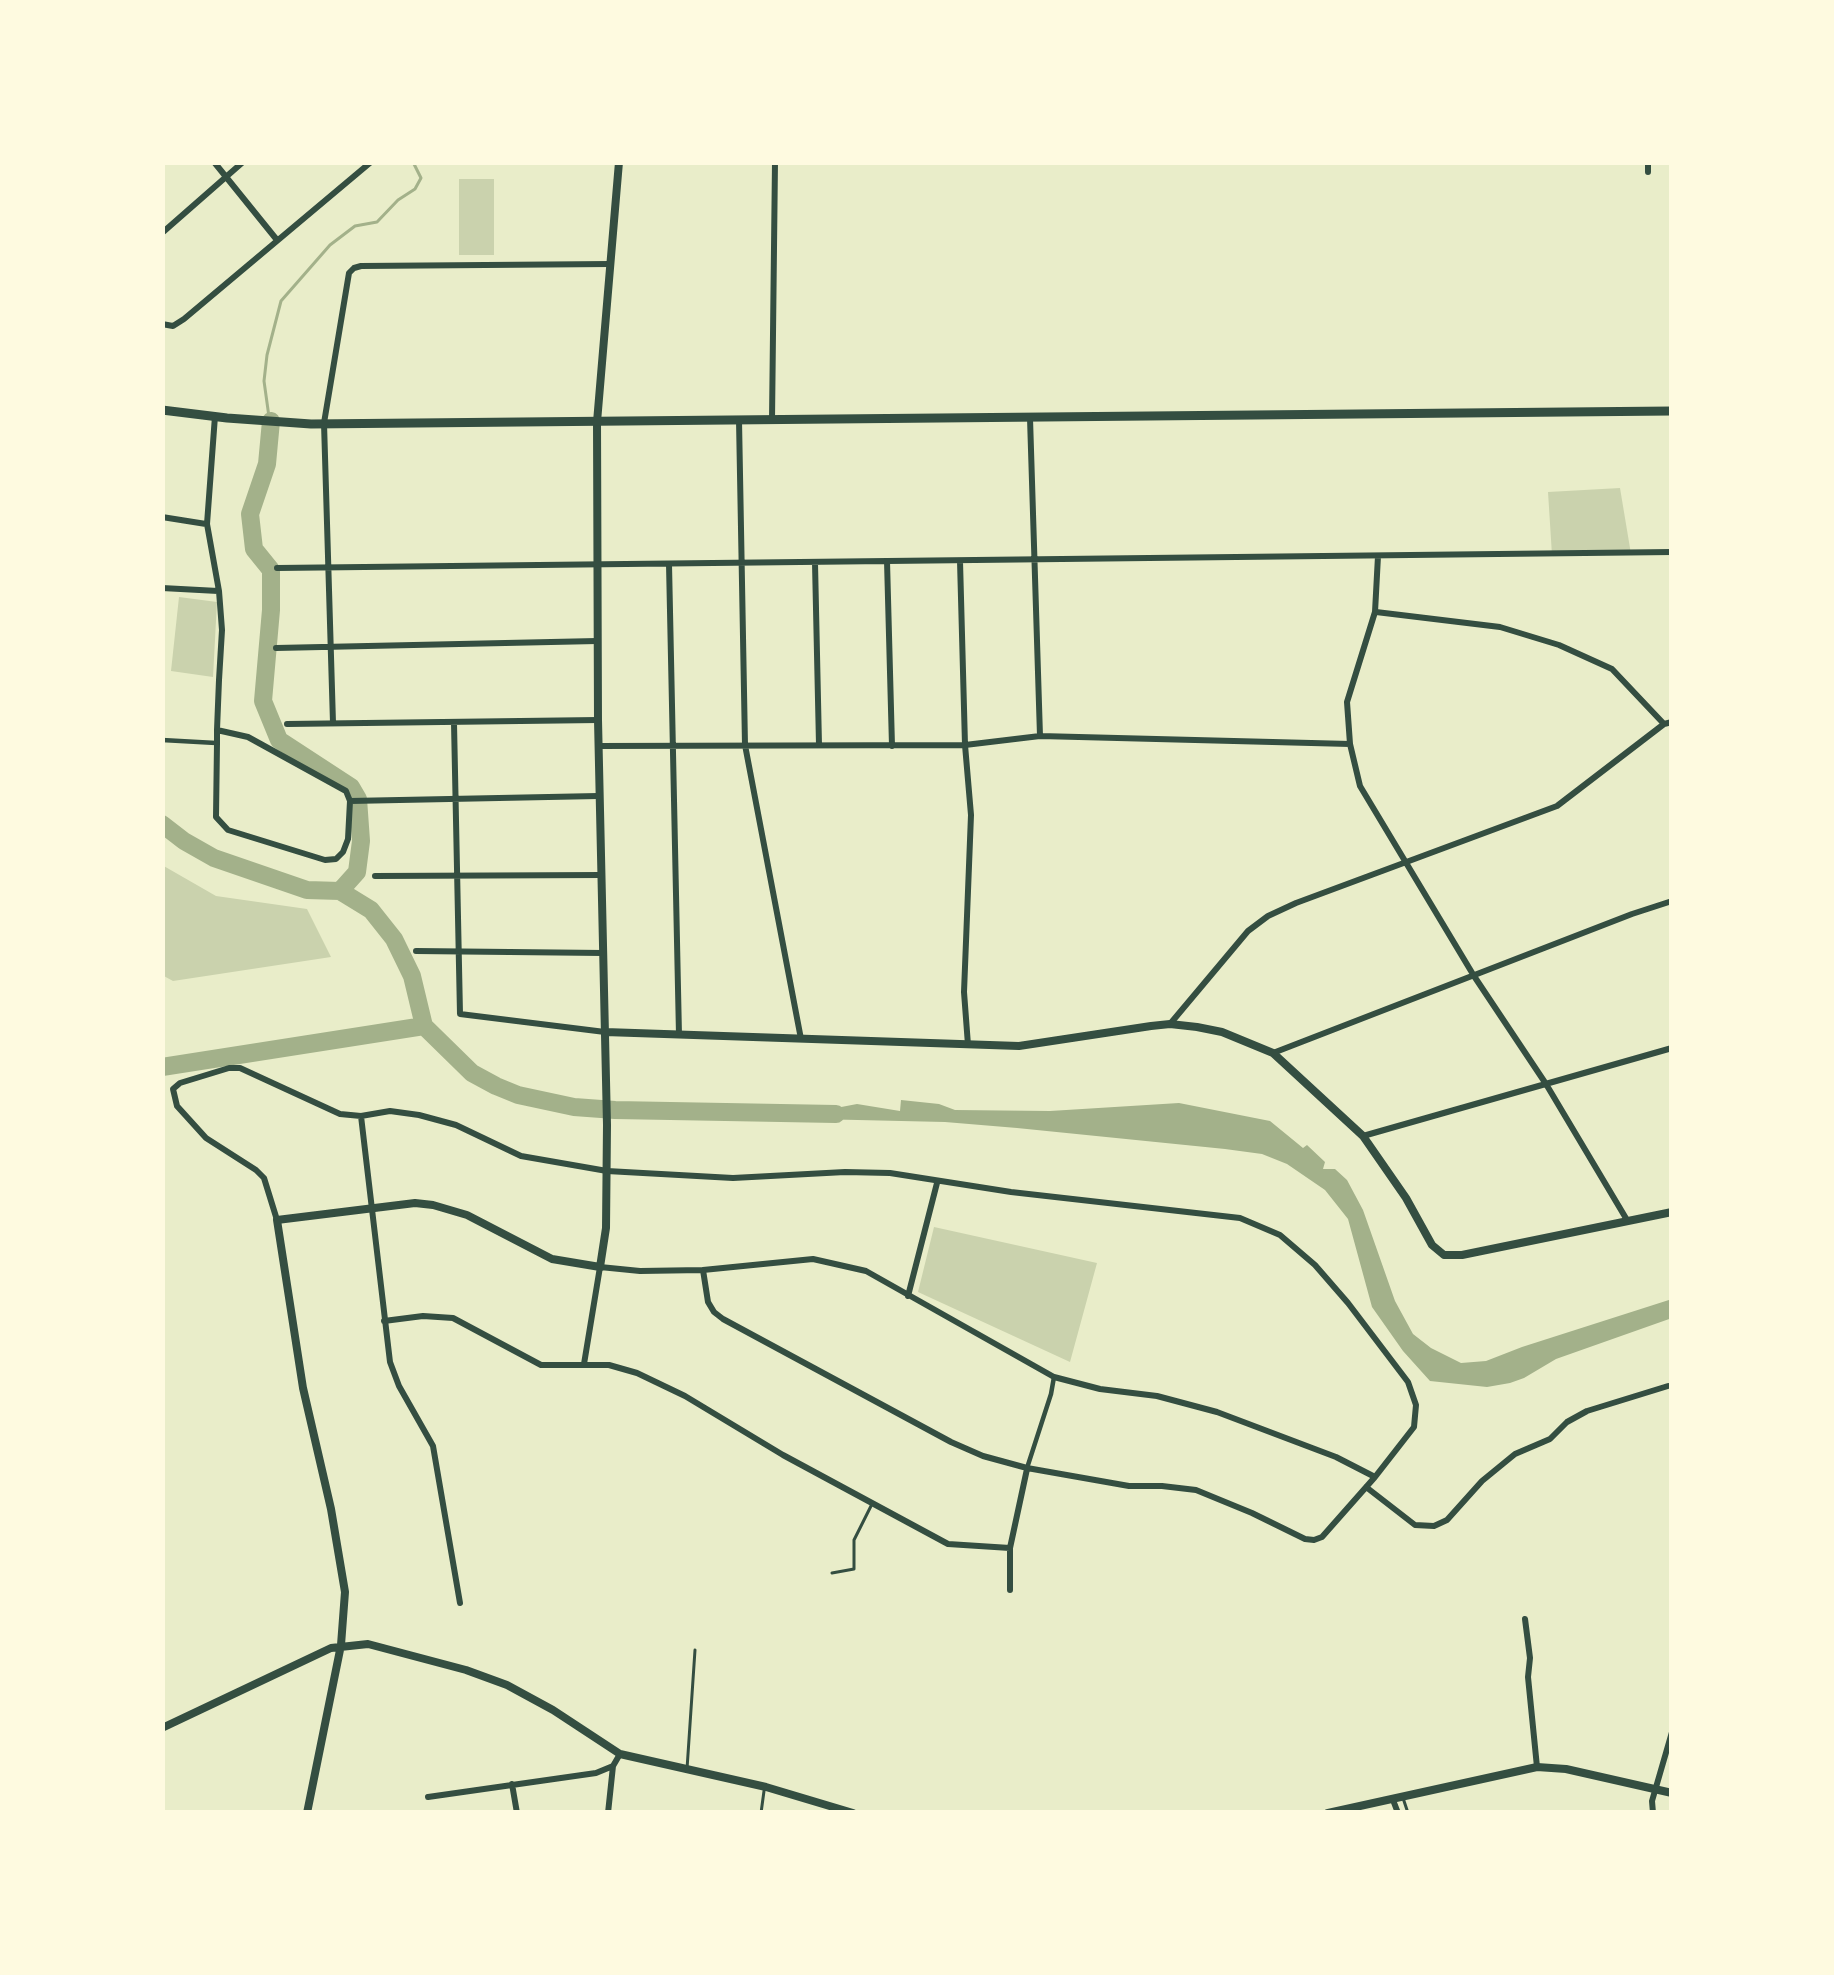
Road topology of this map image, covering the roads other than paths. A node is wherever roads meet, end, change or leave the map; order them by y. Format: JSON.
{"nodes":[{"id":1,"x":214,"y":162,"type":"edge"},
{"id":2,"x":243,"y":162,"type":"edge"},
{"id":3,"x":371,"y":162,"type":"edge"},
{"id":4,"x":619,"y":162,"type":"edge"},
{"id":5,"x":775,"y":162,"type":"edge"},
{"id":6,"x":1648,"y":162,"type":"edge"},
{"id":7,"x":1648,"y":172,"type":"dead end"},
{"id":8,"x":226,"y":177,"type":"junction"},
{"id":9,"x":162,"y":233,"type":"edge"},
{"id":10,"x":277,"y":240,"type":"junction"},
{"id":11,"x":610,"y":264,"type":"junction"},
{"id":12,"x":162,"y":324,"type":"edge"},
{"id":13,"x":162,"y":410,"type":"edge"},
{"id":14,"x":1672,"y":411,"type":"edge"},
{"id":15,"x":215,"y":416,"type":"junction"},
{"id":16,"x":1030,"y":418,"type":"junction"},
{"id":17,"x":739,"y":420,"type":"junction"},
{"id":18,"x":772,"y":420,"type":"junction"},
{"id":19,"x":597,"y":422,"type":"junction"},
{"id":20,"x":324,"y":423,"type":"junction"},
{"id":21,"x":162,"y":517,"type":"edge"},
{"id":22,"x":207,"y":524,"type":"junction"},
{"id":23,"x":1672,"y":552,"type":"edge"},
{"id":24,"x":1378,"y":556,"type":"junction"},
{"id":25,"x":960,"y":560,"type":"junction"},
{"id":26,"x":1033,"y":560,"type":"junction"},
{"id":27,"x":815,"y":561,"type":"junction"},
{"id":28,"x":887,"y":561,"type":"junction"},
{"id":29,"x":742,"y":562,"type":"junction"},
{"id":30,"x":669,"y":564,"type":"junction"},
{"id":31,"x":327,"y":566,"type":"junction"},
{"id":32,"x":597,"y":566,"type":"junction"},
{"id":33,"x":277,"y":568,"type":"dead end"},
{"id":34,"x":162,"y":588,"type":"edge"},
{"id":35,"x":219,"y":591,"type":"junction"},
{"id":36,"x":1375,"y":611,"type":"junction"},
{"id":37,"x":598,"y":641,"type":"junction"},
{"id":38,"x":330,"y":645,"type":"junction"},
{"id":39,"x":276,"y":648,"type":"dead end"},
{"id":40,"x":598,"y":720,"type":"junction"},
{"id":41,"x":454,"y":722,"type":"junction"},
{"id":42,"x":333,"y":723,"type":"junction"},
{"id":43,"x":1668,"y":723,"type":"edge"},
{"id":44,"x":287,"y":724,"type":"dead end"},
{"id":45,"x":217,"y":730,"type":"junction"},
{"id":46,"x":1040,"y":736,"type":"junction"},
{"id":47,"x":162,"y":740,"type":"edge"},
{"id":48,"x":217,"y":743,"type":"junction"},
{"id":49,"x":1350,"y":744,"type":"junction"},
{"id":50,"x":819,"y":745,"type":"junction"},
{"id":51,"x":965,"y":745,"type":"junction"},
{"id":52,"x":599,"y":746,"type":"junction"},
{"id":53,"x":673,"y":746,"type":"junction"},
{"id":54,"x":745,"y":746,"type":"junction"},
{"id":55,"x":892,"y":746,"type":"junction"},
{"id":56,"x":600,"y":796,"type":"junction"},
{"id":57,"x":455,"y":799,"type":"junction"},
{"id":58,"x":353,"y":801,"type":"junction"},
{"id":59,"x":1405,"y":862,"type":"junction"},
{"id":60,"x":602,"y":874,"type":"junction"},
{"id":61,"x":457,"y":875,"type":"junction"},
{"id":62,"x":375,"y":876,"type":"dead end"},
{"id":63,"x":1672,"y":902,"type":"edge"},
{"id":64,"x":416,"y":952,"type":"dead end"},
{"id":65,"x":458,"y":952,"type":"junction"},
{"id":66,"x":604,"y":953,"type":"junction"},
{"id":67,"x":1474,"y":976,"type":"junction"},
{"id":68,"x":1171,"y":1024,"type":"junction"},
{"id":69,"x":605,"y":1032,"type":"junction"},
{"id":70,"x":679,"y":1035,"type":"junction"},
{"id":71,"x":801,"y":1039,"type":"junction"},
{"id":72,"x":968,"y":1045,"type":"junction"},
{"id":73,"x":1672,"y":1048,"type":"edge"},
{"id":74,"x":1273,"y":1053,"type":"junction"},
{"id":75,"x":1546,"y":1084,"type":"junction"},
{"id":76,"x":361,"y":1116,"type":"junction"},
{"id":77,"x":1363,"y":1136,"type":"junction"},
{"id":78,"x":607,"y":1171,"type":"junction"},
{"id":79,"x":937,"y":1183,"type":"junction"},
{"id":80,"x":372,"y":1210,"type":"junction"},
{"id":81,"x":1672,"y":1212,"type":"edge"},
{"id":82,"x":277,"y":1220,"type":"junction"},
{"id":83,"x":1627,"y":1220,"type":"junction"},
{"id":84,"x":600,"y":1267,"type":"junction"},
{"id":85,"x":703,"y":1270,"type":"junction"},
{"id":86,"x":908,"y":1296,"type":"junction"},
{"id":87,"x":384,"y":1321,"type":"junction"},
{"id":88,"x":584,"y":1364,"type":"junction"},
{"id":89,"x":1054,"y":1377,"type":"junction"},
{"id":90,"x":1670,"y":1386,"type":"edge"},
{"id":91,"x":1027,"y":1468,"type":"junction"},
{"id":92,"x":1376,"y":1477,"type":"junction"},
{"id":93,"x":1366,"y":1487,"type":"junction"},
{"id":94,"x":872,"y":1502,"type":"junction"},
{"id":95,"x":1010,"y":1548,"type":"junction"},
{"id":96,"x":832,"y":1573,"type":"dead end"},
{"id":97,"x":1010,"y":1590,"type":"dead end"},
{"id":98,"x":460,"y":1603,"type":"dead end"},
{"id":99,"x":1525,"y":1619,"type":"dead end"},
{"id":100,"x":341,"y":1645,"type":"junction"},
{"id":101,"x":694,"y":1650,"type":"dead end"},
{"id":102,"x":162,"y":1728,"type":"edge"},
{"id":103,"x":1672,"y":1732,"type":"edge"},
{"id":104,"x":620,"y":1754,"type":"junction"},
{"id":105,"x":613,"y":1766,"type":"junction"},
{"id":106,"x":1538,"y":1767,"type":"junction"},
{"id":107,"x":687,"y":1771,"type":"junction"},
{"id":108,"x":512,"y":1784,"type":"junction"},
{"id":109,"x":766,"y":1787,"type":"junction"},
{"id":110,"x":1655,"y":1790,"type":"junction"},
{"id":111,"x":1672,"y":1793,"type":"edge"},
{"id":112,"x":428,"y":1797,"type":"dead end"},
{"id":113,"x":1398,"y":1798,"type":"junction"},
{"id":114,"x":308,"y":1813,"type":"edge"},
{"id":115,"x":517,"y":1813,"type":"edge"},
{"id":116,"x":608,"y":1813,"type":"edge"},
{"id":117,"x":761,"y":1813,"type":"edge"},
{"id":118,"x":853,"y":1813,"type":"edge"},
{"id":119,"x":1328,"y":1813,"type":"edge"},
{"id":120,"x":1398,"y":1813,"type":"edge"},
{"id":121,"x":1408,"y":1813,"type":"edge"},
{"id":122,"x":1653,"y":1813,"type":"edge"}],
"edges":[{"from":1,"to":8,"type":"street"},
{"from":2,"to":8,"type":"street"},
{"from":3,"to":10,"type":"street"},
{"from":4,"to":11,"type":"street"},
{"from":5,"to":18,"type":"street"},
{"from":6,"to":7,"type":"street"},
{"from":8,"to":9,"type":"street"},
{"from":8,"to":10,"type":"street"},
{"from":10,"to":12,"type":"street"},
{"from":11,"to":19,"type":"street"},
{"from":11,"to":20,"type":"street"},
{"from":13,"to":15,"type":"main road"},
{"from":14,"to":16,"type":"main road"},
{"from":15,"to":20,"type":"main road"},
{"from":15,"to":22,"type":"street"},
{"from":16,"to":18,"type":"main road"},
{"from":16,"to":26,"type":"street"},
{"from":17,"to":18,"type":"main road"},
{"from":17,"to":19,"type":"main road"},
{"from":17,"to":29,"type":"street"},
{"from":19,"to":20,"type":"main road"},
{"from":19,"to":32,"type":"street"},
{"from":20,"to":31,"type":"street"},
{"from":21,"to":22,"type":"street"},
{"from":22,"to":35,"type":"street"},
{"from":23,"to":24,"type":"street"},
{"from":24,"to":26,"type":"street"},
{"from":24,"to":36,"type":"street"},
{"from":25,"to":26,"type":"street"},
{"from":25,"to":28,"type":"street"},
{"from":25,"to":51,"type":"street"},
{"from":26,"to":46,"type":"street"},
{"from":27,"to":28,"type":"street"},
{"from":27,"to":29,"type":"street"},
{"from":27,"to":50,"type":"street"},
{"from":28,"to":55,"type":"street"},
{"from":29,"to":30,"type":"street"},
{"from":29,"to":54,"type":"street"},
{"from":30,"to":32,"type":"street"},
{"from":30,"to":53,"type":"street"},
{"from":31,"to":32,"type":"street"},
{"from":31,"to":33,"type":"street"},
{"from":31,"to":38,"type":"street"},
{"from":32,"to":37,"type":"street"},
{"from":34,"to":35,"type":"street"},
{"from":35,"to":45,"type":"street"},
{"from":36,"to":43,"type":"street"},
{"from":36,"to":49,"type":"street"},
{"from":37,"to":38,"type":"street"},
{"from":37,"to":40,"type":"street"},
{"from":38,"to":39,"type":"street"},
{"from":38,"to":42,"type":"street"},
{"from":40,"to":41,"type":"street"},
{"from":40,"to":52,"type":"street"},
{"from":41,"to":42,"type":"street"},
{"from":41,"to":57,"type":"street"},
{"from":42,"to":44,"type":"street"},
{"from":43,"to":59,"type":"street"},
{"from":45,"to":48,"type":"street"},
{"from":45,"to":58,"type":"street"},
{"from":46,"to":49,"type":"street"},
{"from":46,"to":51,"type":"street"},
{"from":47,"to":48,"type":"street"},
{"from":48,"to":58,"type":"street"},
{"from":49,"to":59,"type":"street"},
{"from":50,"to":54,"type":"street"},
{"from":50,"to":55,"type":"street"},
{"from":51,"to":55,"type":"street"},
{"from":51,"to":72,"type":"street"},
{"from":52,"to":53,"type":"street"},
{"from":52,"to":56,"type":"street"},
{"from":53,"to":54,"type":"street"},
{"from":53,"to":70,"type":"street"},
{"from":54,"to":71,"type":"street"},
{"from":56,"to":57,"type":"street"},
{"from":56,"to":60,"type":"street"},
{"from":57,"to":58,"type":"street"},
{"from":57,"to":61,"type":"street"},
{"from":59,"to":67,"type":"street"},
{"from":59,"to":68,"type":"street"},
{"from":60,"to":61,"type":"street"},
{"from":60,"to":66,"type":"street"},
{"from":61,"to":62,"type":"street"},
{"from":61,"to":65,"type":"street"},
{"from":63,"to":67,"type":"street"},
{"from":64,"to":65,"type":"street"},
{"from":65,"to":66,"type":"street"},
{"from":65,"to":69,"type":"street"},
{"from":66,"to":69,"type":"street"},
{"from":67,"to":74,"type":"street"},
{"from":67,"to":75,"type":"street"},
{"from":68,"to":72,"type":"street"},
{"from":68,"to":74,"type":"street"},
{"from":69,"to":70,"type":"street"},
{"from":69,"to":78,"type":"street"},
{"from":70,"to":71,"type":"street"},
{"from":71,"to":72,"type":"street"},
{"from":73,"to":75,"type":"street"},
{"from":74,"to":77,"type":"street"},
{"from":75,"to":77,"type":"street"},
{"from":75,"to":83,"type":"street"},
{"from":76,"to":78,"type":"street"},
{"from":76,"to":80,"type":"street"},
{"from":76,"to":82,"type":"street"},
{"from":77,"to":83,"type":"street"},
{"from":78,"to":79,"type":"street"},
{"from":78,"to":84,"type":"street"},
{"from":79,"to":86,"type":"street"},
{"from":79,"to":92,"type":"street"},
{"from":80,"to":82,"type":"street"},
{"from":80,"to":84,"type":"street"},
{"from":80,"to":87,"type":"street"},
{"from":81,"to":83,"type":"street"},
{"from":82,"to":100,"type":"street"},
{"from":84,"to":85,"type":"street"},
{"from":84,"to":88,"type":"street"},
{"from":85,"to":86,"type":"street"},
{"from":85,"to":91,"type":"street"},
{"from":86,"to":89,"type":"street"},
{"from":87,"to":88,"type":"street"},
{"from":87,"to":98,"type":"street"},
{"from":88,"to":94,"type":"street"},
{"from":89,"to":91,"type":"street"},
{"from":89,"to":92,"type":"street"},
{"from":90,"to":93,"type":"street"},
{"from":91,"to":93,"type":"street"},
{"from":91,"to":95,"type":"street"},
{"from":92,"to":93,"type":"street"},
{"from":94,"to":95,"type":"street"},
{"from":94,"to":96,"type":"lane"},
{"from":95,"to":97,"type":"street"},
{"from":99,"to":106,"type":"street"},
{"from":100,"to":102,"type":"street"},
{"from":100,"to":104,"type":"street"},
{"from":100,"to":114,"type":"street"},
{"from":101,"to":107,"type":"lane"},
{"from":103,"to":110,"type":"street"},
{"from":104,"to":105,"type":"street"},
{"from":104,"to":107,"type":"street"},
{"from":105,"to":108,"type":"street"},
{"from":105,"to":116,"type":"street"},
{"from":106,"to":110,"type":"street"},
{"from":106,"to":113,"type":"street"},
{"from":107,"to":109,"type":"street"},
{"from":108,"to":112,"type":"street"},
{"from":108,"to":115,"type":"street"},
{"from":109,"to":117,"type":"lane"},
{"from":109,"to":118,"type":"street"},
{"from":110,"to":111,"type":"street"},
{"from":110,"to":122,"type":"street"},
{"from":113,"to":119,"type":"street"},
{"from":113,"to":120,"type":"street"},
{"from":113,"to":121,"type":"lane"}]}
